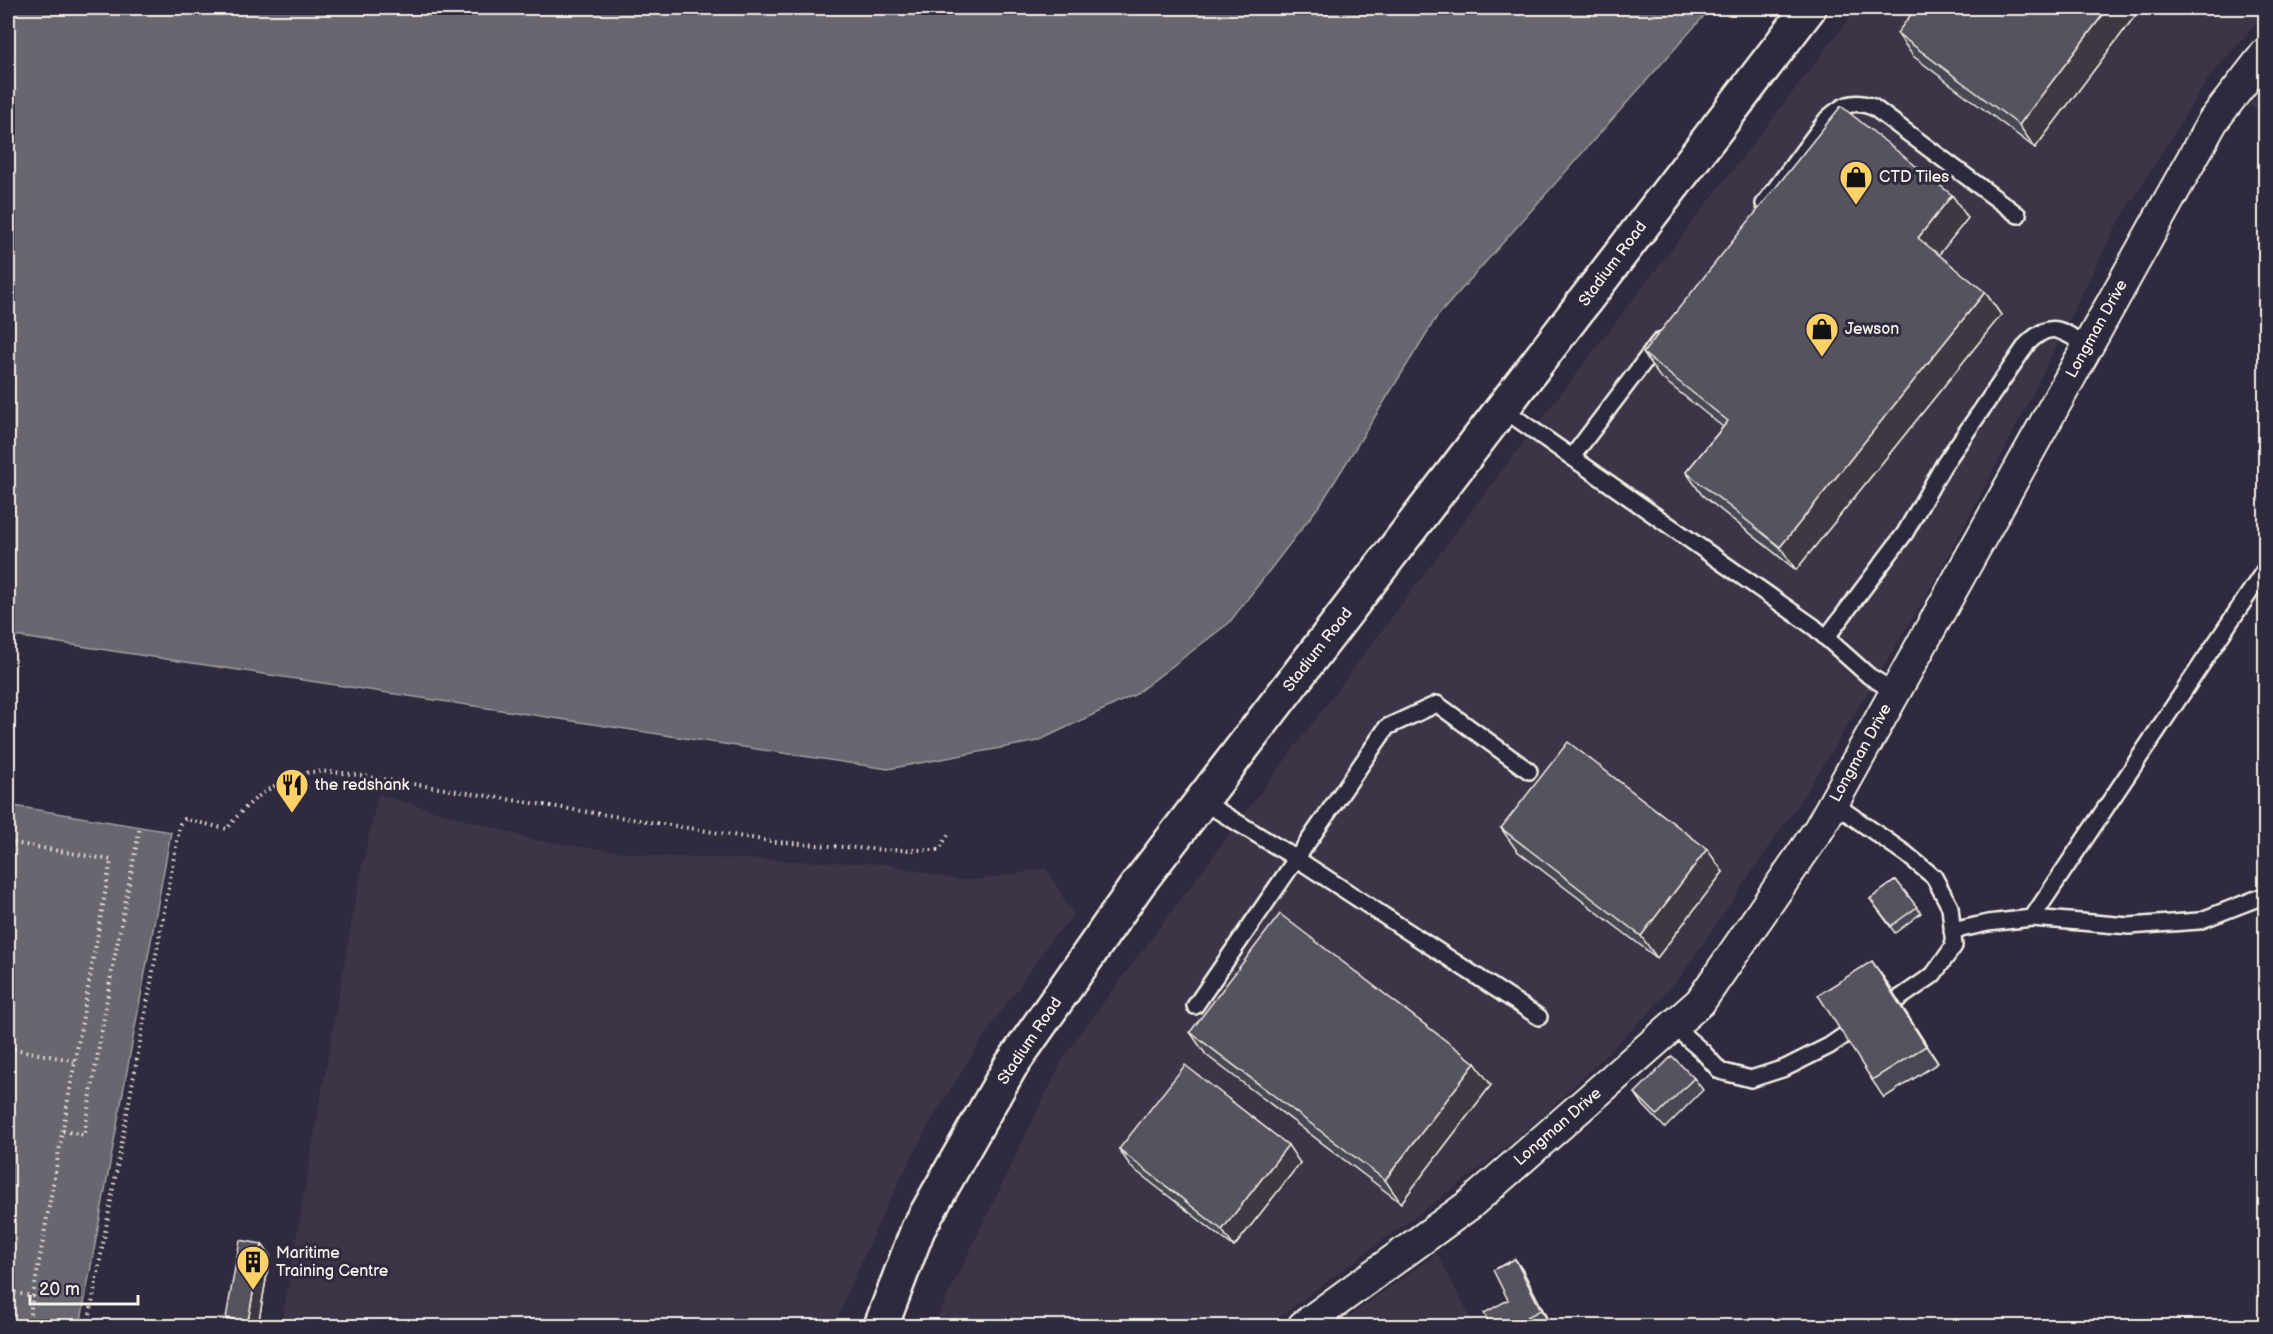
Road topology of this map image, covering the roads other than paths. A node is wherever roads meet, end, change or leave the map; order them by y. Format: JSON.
{"nodes":[{"id":1,"x":1809,"y":8,"type":"edge"},
{"id":2,"x":2265,"y":53,"type":"edge"},
{"id":3,"x":1756,"y":213,"type":"edge"},
{"id":4,"x":2018,"y":215,"type":"dead end"},
{"id":5,"x":1671,"y":326,"type":"edge"},
{"id":6,"x":2088,"y":346,"type":"junction"},
{"id":7,"x":1503,"y":409,"type":"junction"},
{"id":8,"x":1572,"y":457,"type":"junction"},
{"id":9,"x":2265,"y":568,"type":"edge"},
{"id":10,"x":1826,"y":638,"type":"junction"},
{"id":11,"x":1895,"y":692,"type":"junction"},
{"id":12,"x":1529,"y":771,"type":"dead end"},
{"id":13,"x":1202,"y":801,"type":"junction"},
{"id":14,"x":1833,"y":803,"type":"junction"},
{"id":15,"x":1297,"y":859,"type":"junction"},
{"id":16,"x":2265,"y":895,"type":"edge"},
{"id":17,"x":2032,"y":918,"type":"junction"},
{"id":18,"x":1952,"y":931,"type":"junction"},
{"id":19,"x":1195,"y":1006,"type":"dead end"},
{"id":20,"x":1539,"y":1017,"type":"dead end"},
{"id":21,"x":1673,"y":1026,"type":"junction"},
{"id":22,"x":881,"y":1326,"type":"edge"},
{"id":23,"x":1304,"y":1326,"type":"edge"}],
"edges":[{"from":1,"to":7,"type":"street","name":"Stadium Road"},
{"from":2,"to":6,"type":"street","name":"Longman Drive"},
{"from":3,"to":4,"type":"lane"},
{"from":5,"to":8,"type":"lane"},
{"from":6,"to":10,"type":"lane"},
{"from":6,"to":11,"type":"street","name":"Longman Drive"},
{"from":7,"to":8,"type":"lane"},
{"from":7,"to":13,"type":"street","name":"Stadium Road"},
{"from":8,"to":10,"type":"lane"},
{"from":9,"to":17,"type":"lane"},
{"from":10,"to":11,"type":"lane"},
{"from":11,"to":14,"type":"street","name":"Longman Drive"},
{"from":12,"to":15,"type":"lane"},
{"from":13,"to":15,"type":"lane"},
{"from":13,"to":22,"type":"street","name":"Stadium Road"},
{"from":14,"to":18,"type":"lane"},
{"from":14,"to":21,"type":"street","name":"Longman Drive"},
{"from":15,"to":19,"type":"lane"},
{"from":15,"to":20,"type":"lane"},
{"from":16,"to":17,"type":"lane"},
{"from":17,"to":18,"type":"lane"},
{"from":18,"to":21,"type":"lane"},
{"from":21,"to":23,"type":"street","name":"Longman Drive"}]}
